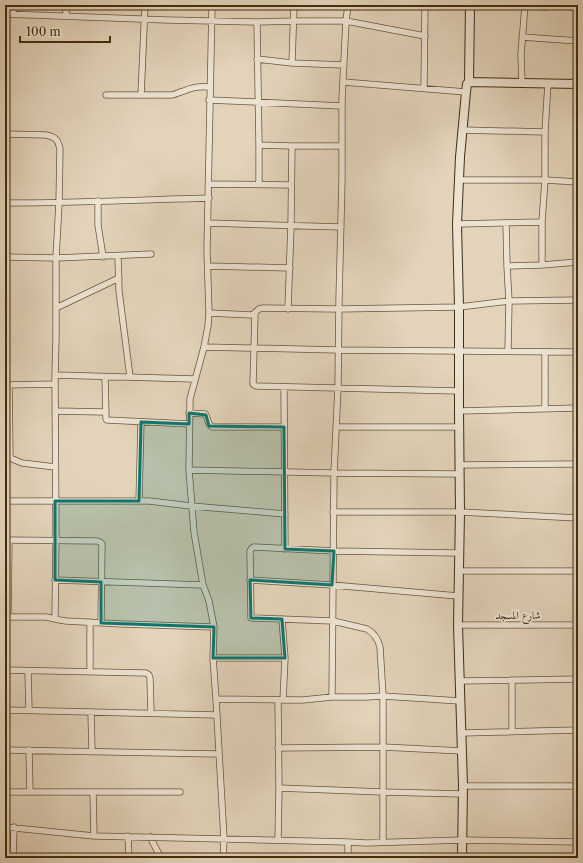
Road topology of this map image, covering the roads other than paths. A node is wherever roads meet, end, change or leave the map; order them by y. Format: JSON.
{"nodes":[{"id":1,"x":13,"y":5,"type":"edge"},
{"id":2,"x":66,"y":5,"type":"edge"},
{"id":3,"x":145,"y":5,"type":"edge"},
{"id":4,"x":212,"y":5,"type":"edge"},
{"id":5,"x":294,"y":5,"type":"edge"},
{"id":6,"x":348,"y":5,"type":"edge"},
{"id":7,"x":425,"y":5,"type":"edge"},
{"id":8,"x":470,"y":5,"type":"edge"},
{"id":9,"x":526,"y":5,"type":"edge"},
{"id":10,"x":529,"y":5,"type":"edge"},
{"id":11,"x":552,"y":5,"type":"edge"},
{"id":12,"x":5,"y":14,"type":"edge"},
{"id":13,"x":13,"y":14,"type":"junction"},
{"id":14,"x":66,"y":16,"type":"junction"},
{"id":15,"x":144,"y":19,"type":"junction"},
{"id":16,"x":211,"y":21,"type":"junction"},
{"id":17,"x":294,"y":21,"type":"junction"},
{"id":18,"x":346,"y":21,"type":"junction"},
{"id":19,"x":257,"y":22,"type":"junction"},
{"id":20,"x":425,"y":36,"type":"junction"},
{"id":21,"x":522,"y":37,"type":"junction"},
{"id":22,"x":578,"y":40,"type":"edge"},
{"id":23,"x":257,"y":60,"type":"junction"},
{"id":24,"x":292,"y":63,"type":"junction"},
{"id":25,"x":344,"y":65,"type":"junction"},
{"id":26,"x":343,"y":82,"type":"junction"},
{"id":27,"x":469,"y":82,"type":"junction"},
{"id":28,"x":522,"y":83,"type":"junction"},
{"id":29,"x":548,"y":83,"type":"junction"},
{"id":30,"x":578,"y":84,"type":"edge"},
{"id":31,"x":210,"y":86,"type":"junction"},
{"id":32,"x":424,"y":88,"type":"junction"},
{"id":33,"x":466,"y":92,"type":"junction"},
{"id":34,"x":106,"y":95,"type":"dead end"},
{"id":35,"x":141,"y":95,"type":"junction"},
{"id":36,"x":209,"y":100,"type":"junction"},
{"id":37,"x":258,"y":102,"type":"junction"},
{"id":38,"x":342,"y":106,"type":"junction"},
{"id":39,"x":462,"y":130,"type":"junction"},
{"id":40,"x":545,"y":132,"type":"junction"},
{"id":41,"x":5,"y":134,"type":"edge"},
{"id":42,"x":259,"y":144,"type":"junction"},
{"id":43,"x":292,"y":146,"type":"junction"},
{"id":44,"x":342,"y":146,"type":"junction"},
{"id":45,"x":458,"y":180,"type":"junction"},
{"id":46,"x":545,"y":180,"type":"junction"},
{"id":47,"x":578,"y":182,"type":"edge"},
{"id":48,"x":209,"y":184,"type":"junction"},
{"id":49,"x":259,"y":185,"type":"junction"},
{"id":50,"x":291,"y":185,"type":"junction"},
{"id":51,"x":209,"y":198,"type":"junction"},
{"id":52,"x":98,"y":201,"type":"junction"},
{"id":53,"x":5,"y":203,"type":"edge"},
{"id":54,"x":59,"y":203,"type":"junction"},
{"id":55,"x":542,"y":222,"type":"junction"},
{"id":56,"x":208,"y":223,"type":"junction"},
{"id":57,"x":506,"y":223,"type":"junction"},
{"id":58,"x":457,"y":224,"type":"junction"},
{"id":59,"x":291,"y":226,"type":"junction"},
{"id":60,"x":341,"y":227,"type":"junction"},
{"id":61,"x":151,"y":254,"type":"dead end"},
{"id":62,"x":118,"y":256,"type":"junction"},
{"id":63,"x":5,"y":257,"type":"edge"},
{"id":64,"x":103,"y":257,"type":"junction"},
{"id":65,"x":56,"y":258,"type":"junction"},
{"id":66,"x":578,"y":262,"type":"edge"},
{"id":67,"x":542,"y":265,"type":"junction"},
{"id":68,"x":208,"y":266,"type":"junction"},
{"id":69,"x":507,"y":266,"type":"junction"},
{"id":70,"x":290,"y":268,"type":"junction"},
{"id":71,"x":119,"y":278,"type":"junction"},
{"id":72,"x":578,"y":300,"type":"edge"},
{"id":73,"x":509,"y":301,"type":"junction"},
{"id":74,"x":459,"y":307,"type":"junction"},
{"id":75,"x":56,"y":308,"type":"junction"},
{"id":76,"x":288,"y":309,"type":"junction"},
{"id":77,"x":338,"y":310,"type":"junction"},
{"id":78,"x":209,"y":313,"type":"junction"},
{"id":79,"x":255,"y":313,"type":"junction"},
{"id":80,"x":204,"y":346,"type":"junction"},
{"id":81,"x":254,"y":348,"type":"junction"},
{"id":82,"x":338,"y":350,"type":"junction"},
{"id":83,"x":508,"y":351,"type":"junction"},
{"id":84,"x":459,"y":352,"type":"junction"},
{"id":85,"x":545,"y":352,"type":"junction"},
{"id":86,"x":578,"y":352,"type":"edge"},
{"id":87,"x":55,"y":375,"type":"junction"},
{"id":88,"x":106,"y":377,"type":"junction"},
{"id":89,"x":130,"y":377,"type":"junction"},
{"id":90,"x":195,"y":379,"type":"junction"},
{"id":91,"x":55,"y":384,"type":"junction"},
{"id":92,"x":7,"y":385,"type":"edge"},
{"id":93,"x":284,"y":387,"type":"junction"},
{"id":94,"x":338,"y":388,"type":"junction"},
{"id":95,"x":458,"y":391,"type":"junction"},
{"id":96,"x":545,"y":408,"type":"junction"},
{"id":97,"x":578,"y":408,"type":"edge"},
{"id":98,"x":55,"y":411,"type":"junction"},
{"id":99,"x":458,"y":411,"type":"junction"},
{"id":100,"x":105,"y":412,"type":"junction"},
{"id":101,"x":189,"y":413,"type":"junction"},
{"id":102,"x":7,"y":417,"type":"edge"},
{"id":103,"x":141,"y":422,"type":"junction"},
{"id":104,"x":189,"y":424,"type":"junction"},
{"id":105,"x":284,"y":427,"type":"junction"},
{"id":106,"x":336,"y":427,"type":"junction"},
{"id":107,"x":459,"y":427,"type":"junction"},
{"id":108,"x":7,"y":457,"type":"edge"},
{"id":109,"x":578,"y":464,"type":"edge"},
{"id":110,"x":459,"y":465,"type":"junction"},
{"id":111,"x":55,"y":467,"type":"junction"},
{"id":112,"x":189,"y":470,"type":"junction"},
{"id":113,"x":285,"y":472,"type":"junction"},
{"id":114,"x":334,"y":473,"type":"junction"},
{"id":115,"x":459,"y":474,"type":"junction"},
{"id":116,"x":5,"y":501,"type":"edge"},
{"id":117,"x":55,"y":501,"type":"junction"},
{"id":118,"x":139,"y":501,"type":"junction"},
{"id":119,"x":191,"y":506,"type":"junction"},
{"id":120,"x":334,"y":512,"type":"junction"},
{"id":121,"x":460,"y":512,"type":"junction"},
{"id":122,"x":285,"y":514,"type":"junction"},
{"id":123,"x":578,"y":518,"type":"edge"},
{"id":124,"x":7,"y":540,"type":"edge"},
{"id":125,"x":56,"y":540,"type":"junction"},
{"id":126,"x":285,"y":549,"type":"junction"},
{"id":127,"x":334,"y":551,"type":"junction"},
{"id":128,"x":459,"y":553,"type":"junction"},
{"id":129,"x":459,"y":571,"type":"junction"},
{"id":130,"x":578,"y":571,"type":"edge"},
{"id":131,"x":55,"y":580,"type":"junction"},
{"id":132,"x":250,"y":580,"type":"junction"},
{"id":133,"x":7,"y":582,"type":"edge"},
{"id":134,"x":101,"y":582,"type":"junction"},
{"id":135,"x":203,"y":585,"type":"junction"},
{"id":136,"x":332,"y":585,"type":"junction"},
{"id":137,"x":458,"y":596,"type":"junction"},
{"id":138,"x":7,"y":617,"type":"edge"},
{"id":139,"x":55,"y":619,"type":"junction"},
{"id":140,"x":282,"y":619,"type":"junction"},
{"id":141,"x":333,"y":621,"type":"junction"},
{"id":142,"x":90,"y":622,"type":"junction"},
{"id":143,"x":101,"y":623,"type":"junction"},
{"id":144,"x":578,"y":624,"type":"edge"},
{"id":145,"x":458,"y":625,"type":"junction"},
{"id":146,"x":214,"y":627,"type":"junction"},
{"id":147,"x":213,"y":658,"type":"junction"},
{"id":148,"x":285,"y":658,"type":"junction"},
{"id":149,"x":5,"y":670,"type":"edge"},
{"id":150,"x":28,"y":671,"type":"junction"},
{"id":151,"x":90,"y":672,"type":"junction"},
{"id":152,"x":578,"y":679,"type":"edge"},
{"id":153,"x":512,"y":680,"type":"junction"},
{"id":154,"x":459,"y":681,"type":"junction"},
{"id":155,"x":383,"y":696,"type":"junction"},
{"id":156,"x":332,"y":697,"type":"junction"},
{"id":157,"x":216,"y":699,"type":"junction"},
{"id":158,"x":280,"y":700,"type":"junction"},
{"id":159,"x":460,"y":701,"type":"junction"},
{"id":160,"x":5,"y":710,"type":"edge"},
{"id":161,"x":29,"y":710,"type":"junction"},
{"id":162,"x":90,"y":712,"type":"junction"},
{"id":163,"x":151,"y":713,"type":"junction"},
{"id":164,"x":217,"y":715,"type":"junction"},
{"id":165,"x":578,"y":730,"type":"edge"},
{"id":166,"x":512,"y":732,"type":"junction"},
{"id":167,"x":461,"y":733,"type":"junction"},
{"id":168,"x":383,"y":747,"type":"junction"},
{"id":169,"x":278,"y":748,"type":"junction"},
{"id":170,"x":5,"y":750,"type":"edge"},
{"id":171,"x":29,"y":750,"type":"junction"},
{"id":172,"x":462,"y":751,"type":"junction"},
{"id":173,"x":92,"y":752,"type":"junction"},
{"id":174,"x":219,"y":754,"type":"junction"},
{"id":175,"x":578,"y":786,"type":"edge"},
{"id":176,"x":278,"y":788,"type":"junction"},
{"id":177,"x":463,"y":790,"type":"junction"},
{"id":178,"x":5,"y":792,"type":"edge"},
{"id":179,"x":30,"y":792,"type":"junction"},
{"id":180,"x":93,"y":792,"type":"junction"},
{"id":181,"x":180,"y":792,"type":"dead end"},
{"id":182,"x":382,"y":792,"type":"junction"},
{"id":183,"x":5,"y":827,"type":"edge"},
{"id":184,"x":14,"y":827,"type":"junction"},
{"id":185,"x":94,"y":836,"type":"junction"},
{"id":186,"x":128,"y":836,"type":"junction"},
{"id":187,"x":150,"y":837,"type":"junction"},
{"id":188,"x":224,"y":839,"type":"junction"},
{"id":189,"x":278,"y":840,"type":"junction"},
{"id":190,"x":462,"y":840,"type":"junction"},
{"id":191,"x":348,"y":842,"type":"junction"},
{"id":192,"x":383,"y":842,"type":"junction"},
{"id":193,"x":578,"y":842,"type":"edge"},
{"id":194,"x":13,"y":858,"type":"edge"},
{"id":195,"x":128,"y":858,"type":"edge"},
{"id":196,"x":161,"y":858,"type":"edge"},
{"id":197,"x":223,"y":858,"type":"edge"},
{"id":198,"x":348,"y":858,"type":"edge"},
{"id":199,"x":462,"y":858,"type":"edge"}],
"edges":[{"from":1,"to":13,"type":"street"},
{"from":2,"to":14,"type":"street"},
{"from":3,"to":15,"type":"street"},
{"from":4,"to":16,"type":"street"},
{"from":5,"to":17,"type":"street"},
{"from":6,"to":18,"type":"street"},
{"from":7,"to":20,"type":"street"},
{"from":8,"to":27,"type":"street"},
{"from":9,"to":21,"type":"street"},
{"from":10,"to":11,"type":"street"},
{"from":12,"to":13,"type":"street"},
{"from":13,"to":14,"type":"street"},
{"from":14,"to":15,"type":"street"},
{"from":15,"to":16,"type":"street"},
{"from":15,"to":35,"type":"street"},
{"from":16,"to":19,"type":"street"},
{"from":16,"to":31,"type":"street"},
{"from":17,"to":18,"type":"street"},
{"from":17,"to":19,"type":"street"},
{"from":17,"to":24,"type":"street"},
{"from":18,"to":20,"type":"street"},
{"from":18,"to":25,"type":"street"},
{"from":19,"to":23,"type":"street"},
{"from":20,"to":32,"type":"street"},
{"from":21,"to":22,"type":"street"},
{"from":21,"to":28,"type":"street"},
{"from":23,"to":24,"type":"street"},
{"from":23,"to":37,"type":"street"},
{"from":24,"to":25,"type":"street"},
{"from":25,"to":26,"type":"street"},
{"from":26,"to":32,"type":"street"},
{"from":26,"to":38,"type":"street"},
{"from":27,"to":28,"type":"street"},
{"from":27,"to":33,"type":"street"},
{"from":28,"to":29,"type":"street"},
{"from":29,"to":30,"type":"street"},
{"from":29,"to":40,"type":"street"},
{"from":31,"to":35,"type":"street"},
{"from":31,"to":36,"type":"street"},
{"from":32,"to":33,"type":"street"},
{"from":33,"to":39,"type":"street"},
{"from":34,"to":35,"type":"street"},
{"from":36,"to":37,"type":"street"},
{"from":36,"to":48,"type":"street"},
{"from":37,"to":38,"type":"street"},
{"from":37,"to":42,"type":"street"},
{"from":38,"to":44,"type":"street"},
{"from":39,"to":40,"type":"street"},
{"from":39,"to":45,"type":"street"},
{"from":40,"to":46,"type":"street"},
{"from":41,"to":54,"type":"street"},
{"from":42,"to":43,"type":"street"},
{"from":42,"to":49,"type":"street"},
{"from":43,"to":44,"type":"street"},
{"from":43,"to":50,"type":"street"},
{"from":44,"to":60,"type":"street"},
{"from":45,"to":46,"type":"street"},
{"from":45,"to":58,"type":"street"},
{"from":46,"to":47,"type":"street"},
{"from":46,"to":55,"type":"street"},
{"from":48,"to":49,"type":"street"},
{"from":48,"to":51,"type":"street"},
{"from":49,"to":50,"type":"street"},
{"from":50,"to":59,"type":"street"},
{"from":51,"to":52,"type":"street"},
{"from":51,"to":56,"type":"street"},
{"from":52,"to":54,"type":"street"},
{"from":52,"to":64,"type":"street"},
{"from":53,"to":54,"type":"street"},
{"from":54,"to":65,"type":"street"},
{"from":55,"to":57,"type":"street"},
{"from":55,"to":67,"type":"street"},
{"from":56,"to":59,"type":"street"},
{"from":56,"to":68,"type":"street"},
{"from":57,"to":58,"type":"street"},
{"from":57,"to":69,"type":"street"},
{"from":58,"to":74,"type":"street"},
{"from":59,"to":60,"type":"street"},
{"from":59,"to":70,"type":"street"},
{"from":60,"to":77,"type":"street"},
{"from":61,"to":62,"type":"street"},
{"from":62,"to":64,"type":"street"},
{"from":62,"to":71,"type":"street"},
{"from":63,"to":65,"type":"street"},
{"from":64,"to":65,"type":"street"},
{"from":65,"to":75,"type":"street"},
{"from":66,"to":67,"type":"street"},
{"from":67,"to":69,"type":"street"},
{"from":68,"to":70,"type":"street"},
{"from":68,"to":78,"type":"street"},
{"from":69,"to":73,"type":"street"},
{"from":70,"to":76,"type":"street"},
{"from":71,"to":75,"type":"street"},
{"from":71,"to":89,"type":"street"},
{"from":72,"to":73,"type":"street"},
{"from":73,"to":74,"type":"street"},
{"from":73,"to":83,"type":"street"},
{"from":74,"to":77,"type":"street"},
{"from":74,"to":84,"type":"street"},
{"from":75,"to":87,"type":"street"},
{"from":76,"to":77,"type":"street"},
{"from":76,"to":79,"type":"street"},
{"from":77,"to":82,"type":"street"},
{"from":78,"to":79,"type":"street"},
{"from":78,"to":80,"type":"street"},
{"from":79,"to":81,"type":"street"},
{"from":80,"to":81,"type":"street"},
{"from":80,"to":90,"type":"street"},
{"from":81,"to":82,"type":"street"},
{"from":81,"to":93,"type":"street"},
{"from":82,"to":84,"type":"street"},
{"from":82,"to":94,"type":"street"},
{"from":83,"to":84,"type":"street"},
{"from":83,"to":85,"type":"street"},
{"from":84,"to":95,"type":"street"},
{"from":85,"to":86,"type":"street"},
{"from":85,"to":96,"type":"street"},
{"from":87,"to":88,"type":"street"},
{"from":87,"to":91,"type":"street"},
{"from":88,"to":89,"type":"street"},
{"from":88,"to":100,"type":"street"},
{"from":89,"to":90,"type":"street"},
{"from":90,"to":101,"type":"street"},
{"from":91,"to":92,"type":"street"},
{"from":91,"to":98,"type":"street"},
{"from":92,"to":102,"type":"street"},
{"from":93,"to":94,"type":"street"},
{"from":93,"to":105,"type":"street"},
{"from":94,"to":95,"type":"street"},
{"from":94,"to":106,"type":"street"},
{"from":95,"to":99,"type":"street"},
{"from":96,"to":97,"type":"street"},
{"from":96,"to":99,"type":"street"},
{"from":98,"to":100,"type":"street"},
{"from":98,"to":111,"type":"street"},
{"from":99,"to":107,"type":"street"},
{"from":100,"to":103,"type":"street"},
{"from":101,"to":104,"type":"street"},
{"from":101,"to":105,"type":"street"},
{"from":102,"to":108,"type":"street"},
{"from":103,"to":104,"type":"street"},
{"from":103,"to":118,"type":"street"},
{"from":104,"to":112,"type":"street"},
{"from":105,"to":113,"type":"street"},
{"from":106,"to":107,"type":"street"},
{"from":106,"to":114,"type":"street"},
{"from":107,"to":110,"type":"street"},
{"from":108,"to":111,"type":"street"},
{"from":109,"to":110,"type":"street"},
{"from":110,"to":115,"type":"street"},
{"from":111,"to":117,"type":"street"},
{"from":112,"to":113,"type":"street"},
{"from":112,"to":119,"type":"street"},
{"from":113,"to":114,"type":"street"},
{"from":113,"to":122,"type":"street"},
{"from":114,"to":115,"type":"street"},
{"from":114,"to":120,"type":"street"},
{"from":115,"to":121,"type":"street"},
{"from":116,"to":117,"type":"street"},
{"from":117,"to":118,"type":"street"},
{"from":117,"to":125,"type":"street"},
{"from":118,"to":119,"type":"street"},
{"from":119,"to":122,"type":"street"},
{"from":119,"to":135,"type":"street"},
{"from":120,"to":121,"type":"street"},
{"from":120,"to":127,"type":"street"},
{"from":121,"to":123,"type":"street"},
{"from":121,"to":128,"type":"street"},
{"from":122,"to":126,"type":"street"},
{"from":124,"to":125,"type":"street"},
{"from":124,"to":133,"type":"street"},
{"from":125,"to":131,"type":"street"},
{"from":125,"to":134,"type":"street"},
{"from":126,"to":127,"type":"street"},
{"from":126,"to":132,"type":"street"},
{"from":127,"to":128,"type":"street"},
{"from":127,"to":136,"type":"street"},
{"from":128,"to":129,"type":"street"},
{"from":129,"to":130,"type":"street"},
{"from":129,"to":137,"type":"street"},
{"from":131,"to":134,"type":"street"},
{"from":131,"to":139,"type":"street"},
{"from":132,"to":136,"type":"street"},
{"from":132,"to":140,"type":"street"},
{"from":133,"to":138,"type":"street"},
{"from":134,"to":135,"type":"street"},
{"from":134,"to":143,"type":"street"},
{"from":135,"to":146,"type":"street"},
{"from":136,"to":137,"type":"street"},
{"from":136,"to":141,"type":"street"},
{"from":137,"to":145,"type":"street"},
{"from":138,"to":139,"type":"street"},
{"from":139,"to":142,"type":"street"},
{"from":140,"to":141,"type":"street"},
{"from":140,"to":148,"type":"street"},
{"from":141,"to":155,"type":"street"},
{"from":141,"to":156,"type":"street"},
{"from":142,"to":143,"type":"street"},
{"from":142,"to":151,"type":"street"},
{"from":143,"to":146,"type":"street"},
{"from":144,"to":145,"type":"street","name":"شارع المسجد"},
{"from":145,"to":154,"type":"street"},
{"from":146,"to":147,"type":"street"},
{"from":147,"to":148,"type":"street"},
{"from":147,"to":157,"type":"street"},
{"from":148,"to":158,"type":"street"},
{"from":149,"to":150,"type":"street"},
{"from":150,"to":151,"type":"street"},
{"from":150,"to":161,"type":"street"},
{"from":151,"to":163,"type":"street"},
{"from":152,"to":153,"type":"street"},
{"from":153,"to":154,"type":"street"},
{"from":153,"to":166,"type":"street"},
{"from":154,"to":159,"type":"street"},
{"from":155,"to":156,"type":"street"},
{"from":155,"to":159,"type":"street"},
{"from":155,"to":168,"type":"street"},
{"from":156,"to":158,"type":"street"},
{"from":157,"to":158,"type":"street"},
{"from":157,"to":164,"type":"street"},
{"from":158,"to":169,"type":"street"},
{"from":159,"to":167,"type":"street"},
{"from":160,"to":161,"type":"street"},
{"from":161,"to":162,"type":"street"},
{"from":162,"to":163,"type":"street"},
{"from":162,"to":173,"type":"street"},
{"from":163,"to":164,"type":"street"},
{"from":164,"to":174,"type":"street"},
{"from":165,"to":166,"type":"street"},
{"from":166,"to":167,"type":"street"},
{"from":167,"to":172,"type":"street"},
{"from":168,"to":169,"type":"street"},
{"from":168,"to":172,"type":"street"},
{"from":168,"to":182,"type":"street"},
{"from":169,"to":176,"type":"street"},
{"from":170,"to":171,"type":"street"},
{"from":171,"to":173,"type":"street"},
{"from":171,"to":179,"type":"street"},
{"from":172,"to":177,"type":"street"},
{"from":173,"to":174,"type":"street"},
{"from":174,"to":188,"type":"street"},
{"from":175,"to":177,"type":"street"},
{"from":176,"to":182,"type":"street"},
{"from":176,"to":189,"type":"street"},
{"from":177,"to":182,"type":"street"},
{"from":177,"to":190,"type":"street"},
{"from":178,"to":179,"type":"street"},
{"from":179,"to":180,"type":"street"},
{"from":180,"to":181,"type":"street"},
{"from":180,"to":185,"type":"street"},
{"from":182,"to":192,"type":"street"},
{"from":183,"to":184,"type":"street"},
{"from":184,"to":185,"type":"street"},
{"from":184,"to":194,"type":"street"},
{"from":185,"to":186,"type":"street"},
{"from":186,"to":187,"type":"street"},
{"from":186,"to":195,"type":"street"},
{"from":187,"to":188,"type":"street"},
{"from":187,"to":196,"type":"street"},
{"from":188,"to":189,"type":"street"},
{"from":188,"to":197,"type":"street"},
{"from":189,"to":191,"type":"street"},
{"from":190,"to":192,"type":"street"},
{"from":190,"to":193,"type":"street"},
{"from":190,"to":199,"type":"street"},
{"from":191,"to":192,"type":"street"},
{"from":191,"to":198,"type":"street"}]}
